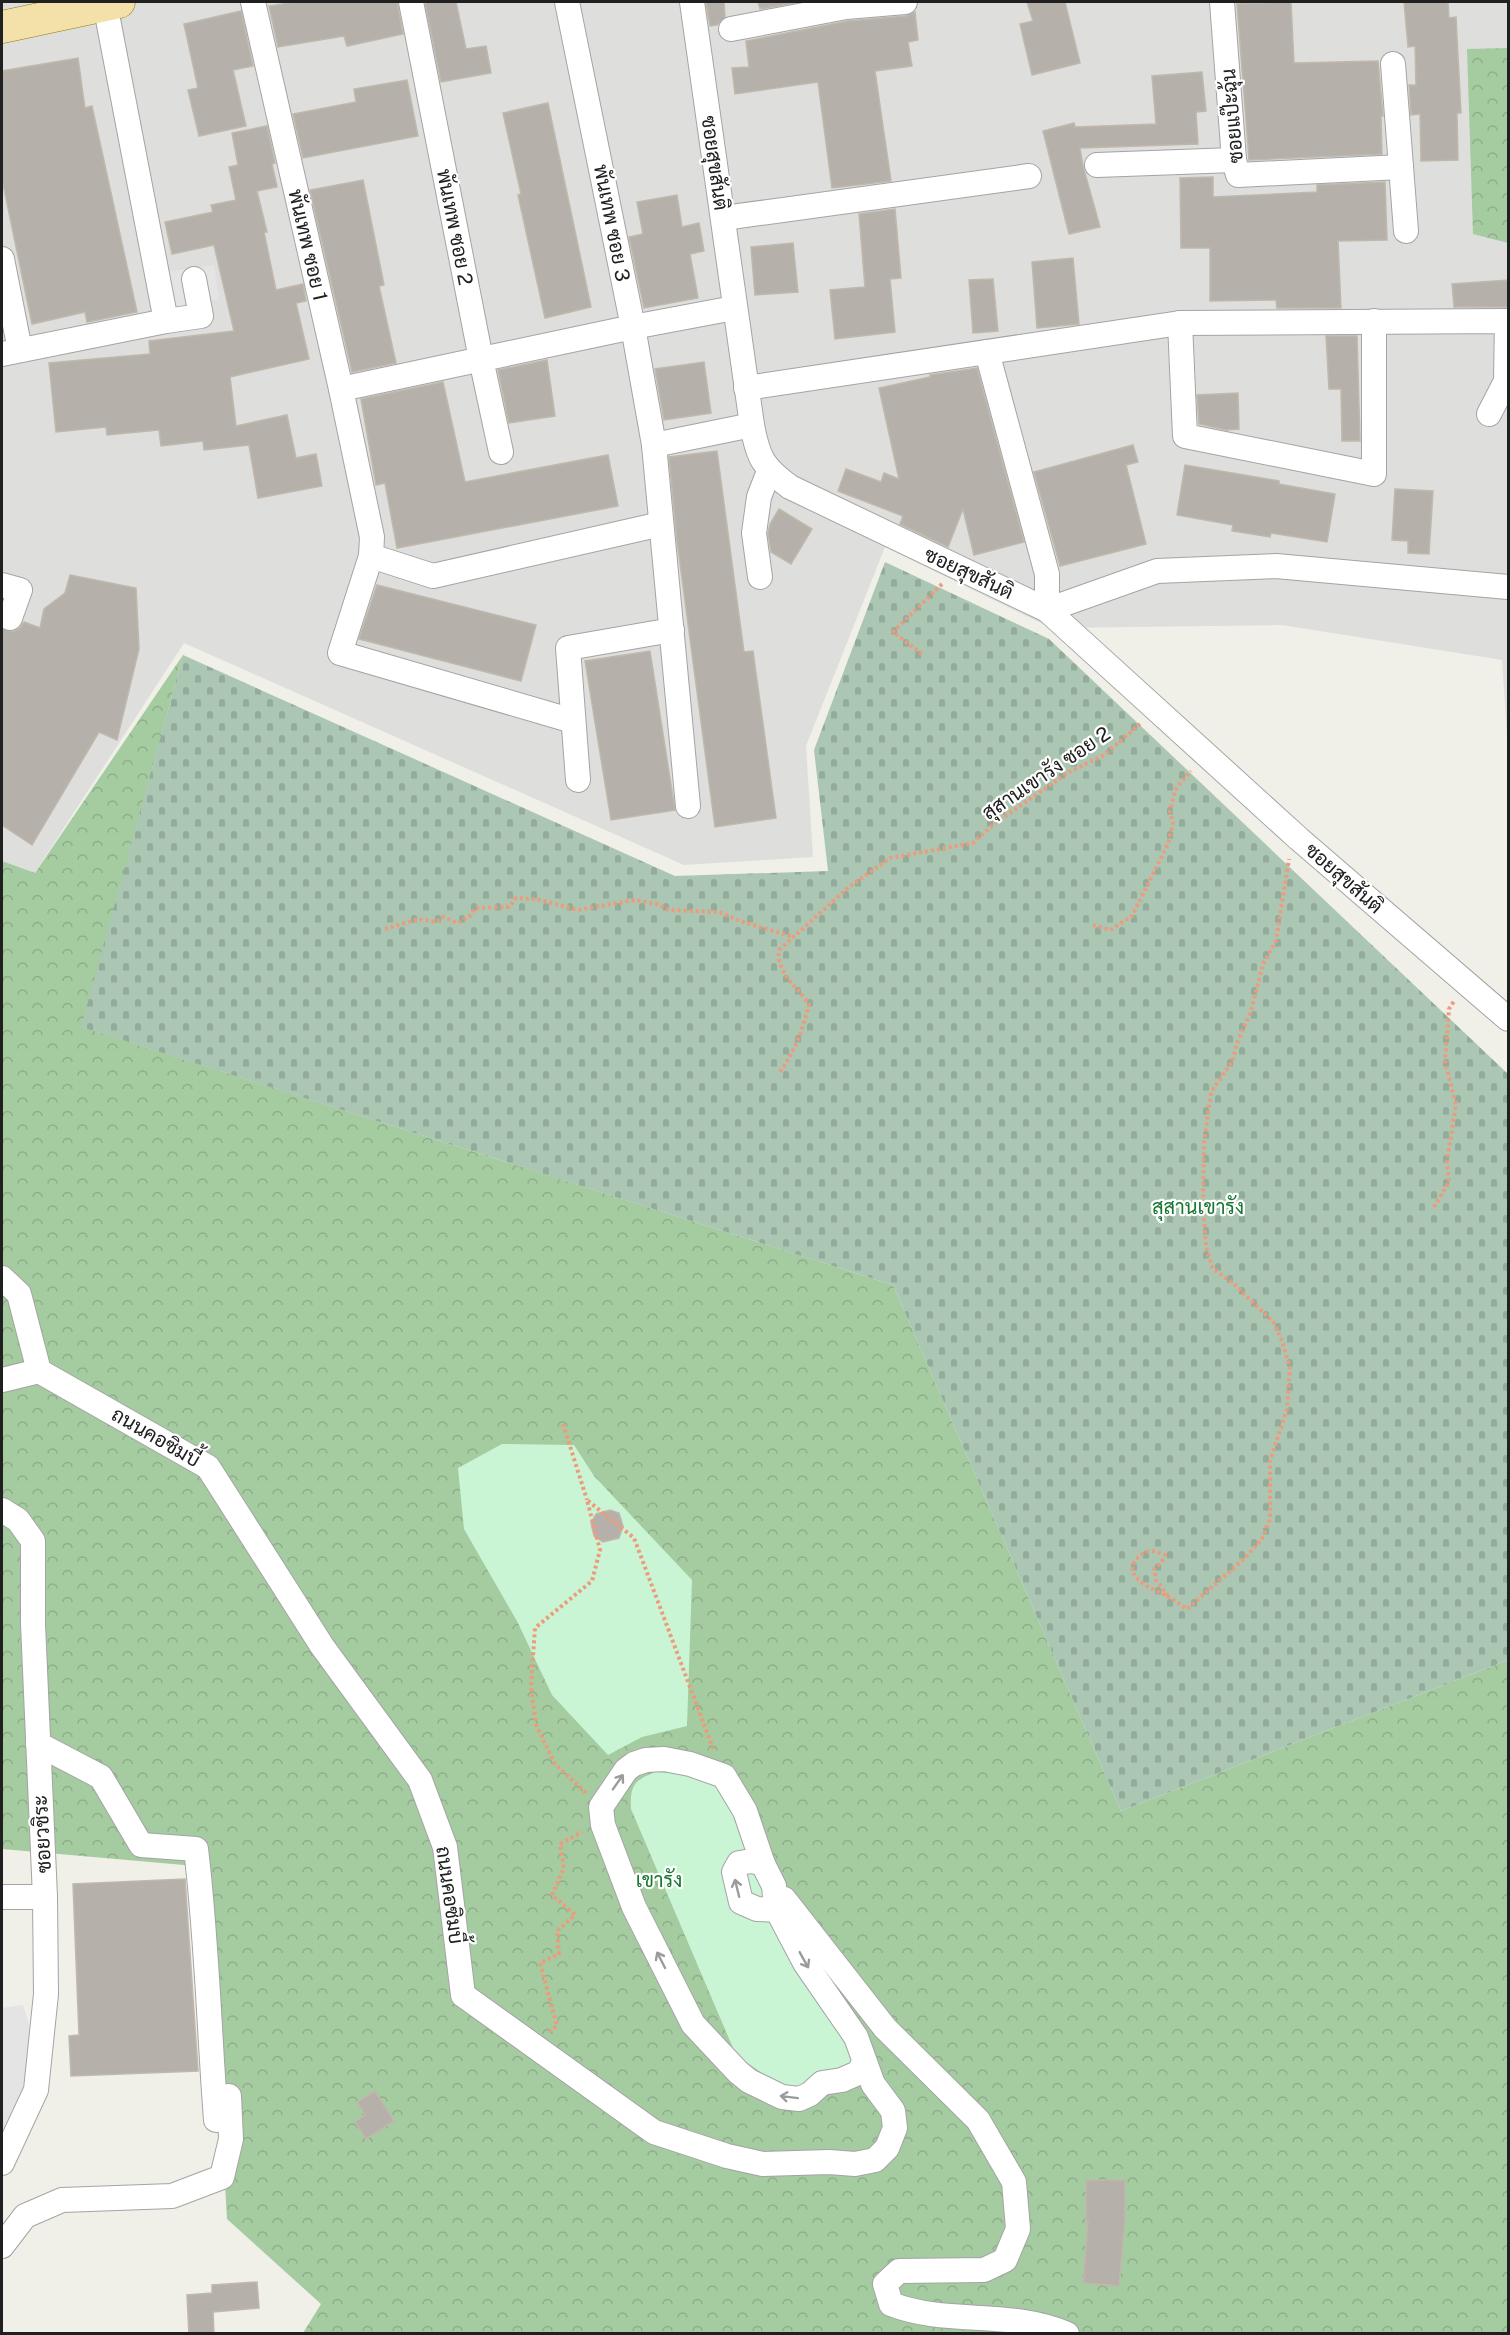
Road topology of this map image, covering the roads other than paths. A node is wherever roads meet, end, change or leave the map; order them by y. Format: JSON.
{"nodes":[{"id":1,"x":253,"y":2,"type":"edge"},
{"id":2,"x":411,"y":2,"type":"edge"},
{"id":3,"x":567,"y":2,"type":"edge"},
{"id":4,"x":692,"y":2,"type":"edge"},
{"id":5,"x":905,"y":2,"type":"edge"},
{"id":6,"x":1222,"y":2,"type":"edge"},
{"id":7,"x":112,"y":3,"type":"edge"},
{"id":8,"x":846,"y":4,"type":"edge"},
{"id":9,"x":2,"y":27,"type":"edge"},
{"id":10,"x":731,"y":28,"type":"dead end"},
{"id":11,"x":1393,"y":64,"type":"dead end"},
{"id":12,"x":1234,"y":160,"type":"junction"},
{"id":13,"x":1097,"y":165,"type":"dead end"},
{"id":14,"x":1401,"y":167,"type":"junction"},
{"id":15,"x":1029,"y":176,"type":"dead end"},
{"id":16,"x":724,"y":218,"type":"junction"},
{"id":17,"x":1406,"y":231,"type":"dead end"},
{"id":18,"x":2,"y":259,"type":"edge"},
{"id":19,"x":195,"y":279,"type":"dead end"},
{"id":20,"x":734,"y":308,"type":"junction"},
{"id":21,"x":166,"y":321,"type":"junction"},
{"id":22,"x":1374,"y":321,"type":"junction"},
{"id":23,"x":1180,"y":323,"type":"junction"},
{"id":24,"x":633,"y":327,"type":"junction"},
{"id":25,"x":11,"y":352,"type":"edge"},
{"id":26,"x":987,"y":352,"type":"junction"},
{"id":27,"x":481,"y":359,"type":"junction"},
{"id":28,"x":746,"y":388,"type":"junction"},
{"id":29,"x":341,"y":389,"type":"junction"},
{"id":30,"x":1489,"y":414,"type":"dead end"},
{"id":31,"x":752,"y":425,"type":"junction"},
{"id":32,"x":654,"y":445,"type":"junction"},
{"id":33,"x":501,"y":452,"type":"dead end"},
{"id":34,"x":769,"y":471,"type":"junction"},
{"id":35,"x":661,"y":524,"type":"junction"},
{"id":36,"x":370,"y":556,"type":"junction"},
{"id":37,"x":760,"y":577,"type":"dead end"},
{"id":38,"x":2,"y":585,"type":"edge"},
{"id":39,"x":1509,"y":586,"type":"edge"},
{"id":40,"x":1047,"y":610,"type":"junction"},
{"id":41,"x":10,"y":618,"type":"dead end"},
{"id":42,"x":672,"y":630,"type":"junction"},
{"id":43,"x":573,"y":721,"type":"junction"},
{"id":44,"x":578,"y":780,"type":"dead end"},
{"id":45,"x":688,"y":806,"type":"dead end"},
{"id":46,"x":1509,"y":1019,"type":"edge"},
{"id":47,"x":2,"y":1278,"type":"edge"},
{"id":48,"x":39,"y":1371,"type":"junction"},
{"id":49,"x":2,"y":1380,"type":"edge"},
{"id":50,"x":2,"y":1510,"type":"edge"},
{"id":51,"x":38,"y":1744,"type":"junction"},
{"id":52,"x":763,"y":1864,"type":"junction"},
{"id":53,"x":2,"y":1897,"type":"edge"},
{"id":54,"x":45,"y":1897,"type":"junction"},
{"id":55,"x":781,"y":1901,"type":"junction"},
{"id":56,"x":227,"y":2055,"type":"dead end"},
{"id":57,"x":864,"y":2060,"type":"junction"},
{"id":58,"x":842,"y":2080,"type":"junction"},
{"id":59,"x":873,"y":2084,"type":"junction"},
{"id":60,"x":216,"y":2120,"type":"dead end"},
{"id":61,"x":2,"y":2163,"type":"edge"},
{"id":62,"x":2,"y":2246,"type":"edge"},
{"id":63,"x":1067,"y":2334,"type":"edge"}],
"edges":[{"from":1,"to":29,"type":"street","name":"พันเทพ ซอย 1"},
{"from":2,"to":27,"type":"street","name":"พันเทพ ซอย 2"},
{"from":3,"to":24,"type":"street","name":"พันเทพ ซอย 3"},
{"from":4,"to":16,"type":"street","name":"ซอยสุขสันติ"},
{"from":5,"to":8,"type":"street"},
{"from":6,"to":12,"type":"street","name":"ซอยแป๊ะฉุ้น"},
{"from":7,"to":9,"type":"main road"},
{"from":7,"to":21,"type":"street"},
{"from":8,"to":10,"type":"street"},
{"from":11,"to":14,"type":"street"},
{"from":12,"to":13,"type":"street"},
{"from":12,"to":14,"type":"street","name":"ซอยแป๊ะฉุ้น"},
{"from":14,"to":17,"type":"street"},
{"from":15,"to":16,"type":"street"},
{"from":16,"to":20,"type":"street","name":"ซอยสุขสันติ"},
{"from":18,"to":25,"type":"street"},
{"from":19,"to":21,"type":"street"},
{"from":20,"to":24,"type":"street"},
{"from":20,"to":28,"type":"street","name":"ซอยสุขสันติ"},
{"from":21,"to":25,"type":"street"},
{"from":22,"to":23,"type":"street"},
{"from":22,"to":23,"type":"street"},
{"from":22,"to":30,"type":"street"},
{"from":23,"to":26,"type":"street"},
{"from":24,"to":27,"type":"street"},
{"from":24,"to":32,"type":"street","name":"พันเทพ ซอย 3"},
{"from":26,"to":28,"type":"street"},
{"from":26,"to":40,"type":"street"},
{"from":27,"to":29,"type":"street"},
{"from":27,"to":33,"type":"street","name":"พันเทพ ซอย 2"},
{"from":28,"to":31,"type":"street","name":"ซอยสุขสันติ"},
{"from":29,"to":36,"type":"street","name":"พันเทพ ซอย 1"},
{"from":31,"to":32,"type":"street"},
{"from":31,"to":34,"type":"street","name":"ซอยสุขสันติ"},
{"from":32,"to":35,"type":"street","name":"พันเทพ ซอย 3"},
{"from":34,"to":37,"type":"street"},
{"from":34,"to":40,"type":"street","name":"ซอยสุขสันติ"},
{"from":35,"to":36,"type":"street"},
{"from":35,"to":42,"type":"street","name":"พันเทพ ซอย 3"},
{"from":36,"to":43,"type":"street","name":"พันเทพ ซอย 1"},
{"from":38,"to":41,"type":"street"},
{"from":39,"to":40,"type":"street"},
{"from":40,"to":46,"type":"street","name":"ซอยสุขสันติ"},
{"from":42,"to":43,"type":"street"},
{"from":42,"to":45,"type":"street","name":"พันเทพ ซอย 3"},
{"from":43,"to":44,"type":"street"},
{"from":47,"to":48,"type":"street"},
{"from":48,"to":49,"type":"street"},
{"from":48,"to":59,"type":"street","name":"ถนนคอซิมบี้"},
{"from":50,"to":51,"type":"street","name":"ซอยวชิระ"},
{"from":51,"to":54,"type":"street","name":"ซอยวชิระ"},
{"from":51,"to":60,"type":"street"},
{"from":52,"to":55,"type":"street"},
{"from":55,"to":52,"type":"street","one_way":true},
{"from":58,"to":52,"type":"street","one_way":true},
{"from":53,"to":54,"type":"street"},
{"from":54,"to":61,"type":"street","name":"ซอยวชิระ"},
{"from":55,"to":57,"type":"street","one_way":true},
{"from":55,"to":63,"type":"street"},
{"from":56,"to":62,"type":"street"},
{"from":57,"to":58,"type":"street"},
{"from":57,"to":59,"type":"street"},
{"from":58,"to":59,"type":"street"}]}
